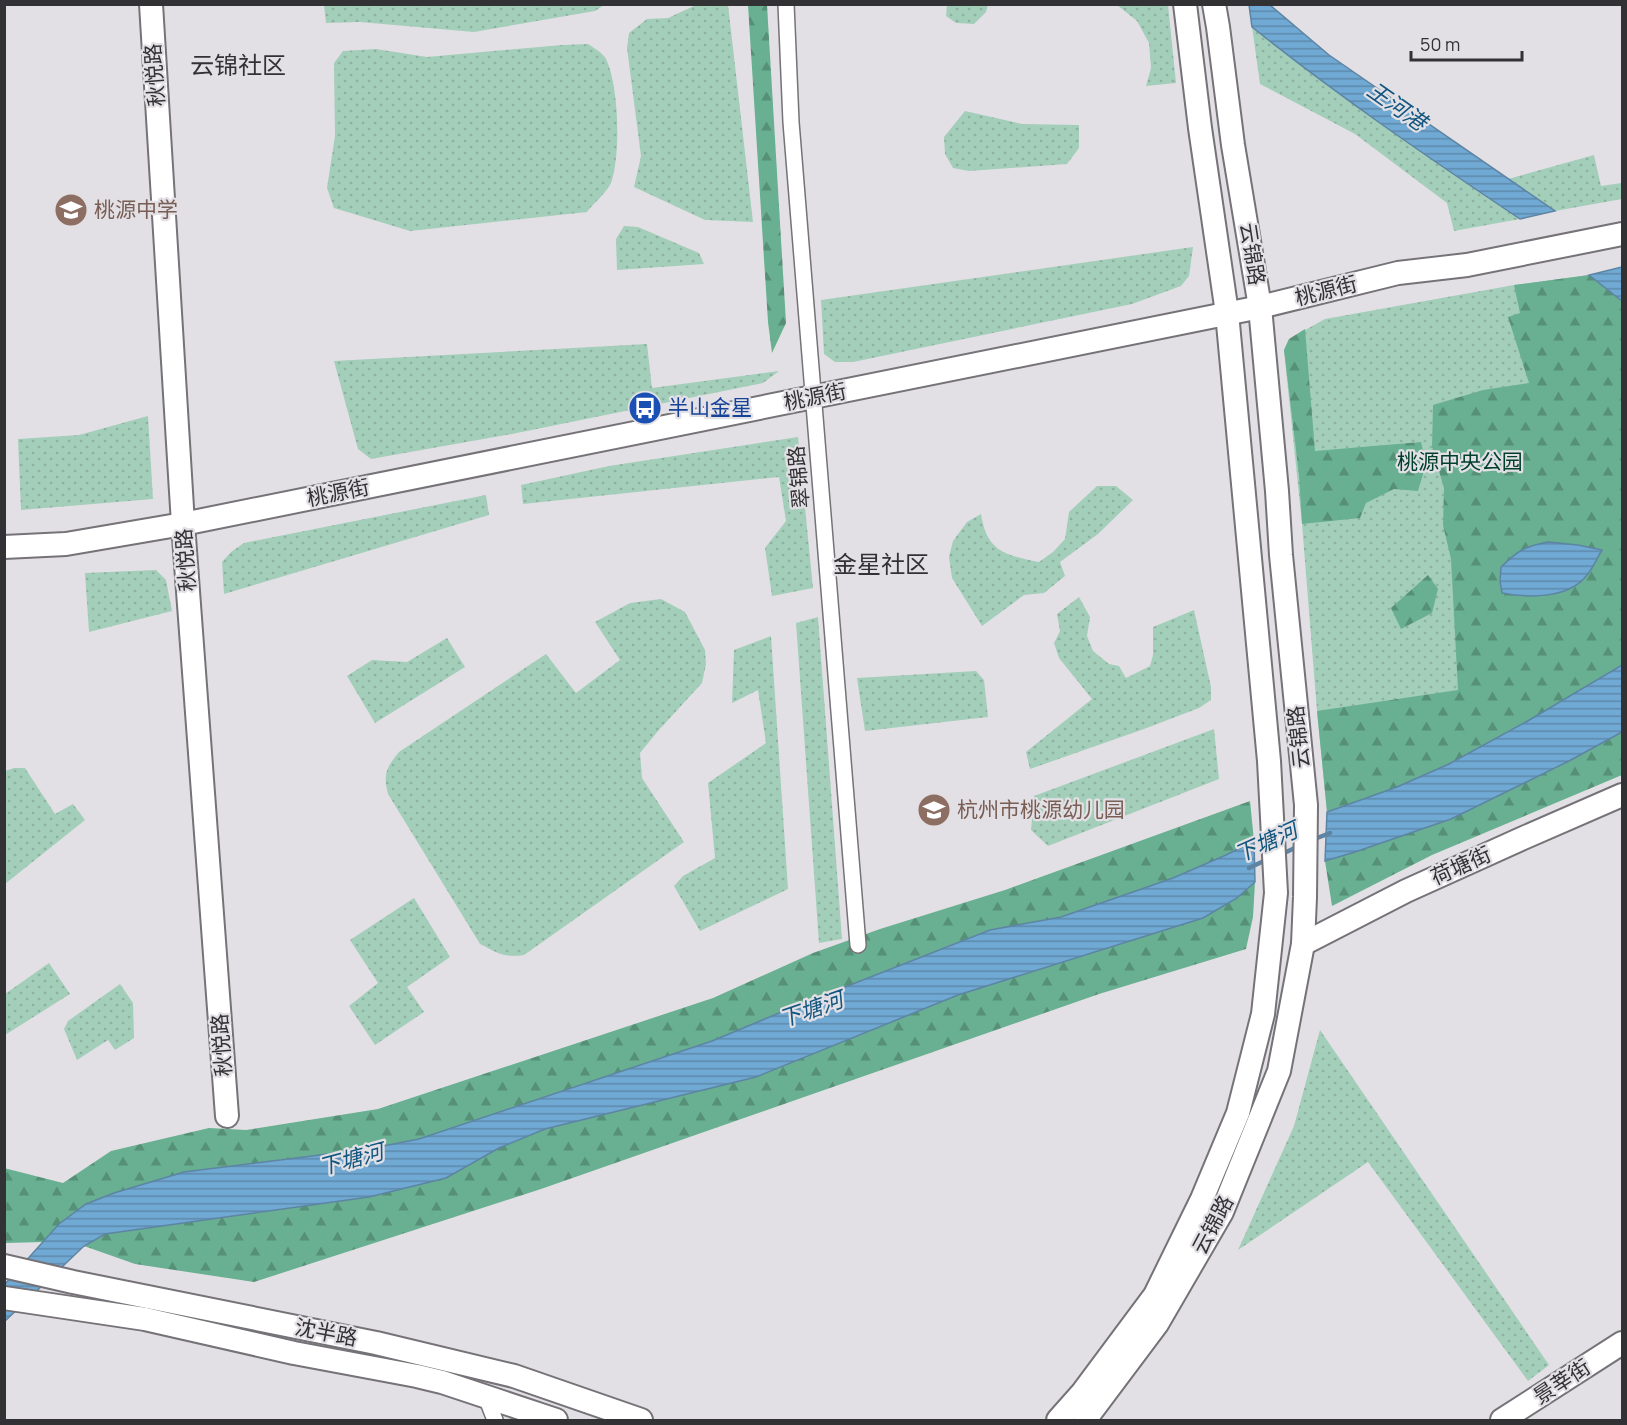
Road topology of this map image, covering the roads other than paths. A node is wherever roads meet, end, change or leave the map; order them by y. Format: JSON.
{"nodes":[{"id":1,"x":151,"y":4,"type":"edge"},
{"id":2,"x":786,"y":4,"type":"edge"},
{"id":3,"x":1185,"y":4,"type":"edge"},
{"id":4,"x":1214,"y":4,"type":"edge"},
{"id":5,"x":1623,"y":234,"type":"edge"},
{"id":6,"x":1260,"y":307,"type":"junction"},
{"id":7,"x":1227,"y":314,"type":"junction"},
{"id":8,"x":813,"y":397,"type":"junction"},
{"id":9,"x":183,"y":524,"type":"junction"},
{"id":10,"x":4,"y":547,"type":"edge"},
{"id":11,"x":1623,"y":795,"type":"edge"},
{"id":12,"x":1303,"y":944,"type":"junction"},
{"id":13,"x":858,"y":945,"type":"dead end"},
{"id":14,"x":227,"y":1116,"type":"dead end"},
{"id":15,"x":8,"y":1266,"type":"edge"},
{"id":16,"x":4,"y":1298,"type":"edge"},
{"id":17,"x":1623,"y":1343,"type":"edge"},
{"id":18,"x":486,"y":1397,"type":"junction"},
{"id":19,"x":495,"y":1420,"type":"edge"},
{"id":20,"x":556,"y":1420,"type":"edge"},
{"id":21,"x":641,"y":1420,"type":"edge"},
{"id":22,"x":1058,"y":1420,"type":"edge"},
{"id":23,"x":1085,"y":1420,"type":"edge"},
{"id":24,"x":1502,"y":1420,"type":"edge"}],
"edges":[{"from":1,"to":9,"type":"main road","name":"秋悦路"},
{"from":2,"to":8,"type":"street","name":"翠锦路"},
{"from":3,"to":7,"type":"main road","name":"云锦路"},
{"from":4,"to":6,"type":"main road","name":"云锦路"},
{"from":5,"to":6,"type":"main road","name":"桃源街"},
{"from":6,"to":7,"type":"main road","name":"桃源街"},
{"from":6,"to":12,"type":"main road","name":"云锦路"},
{"from":7,"to":8,"type":"main road","name":"桃源街"},
{"from":7,"to":22,"type":"main road","name":"云锦路"},
{"from":8,"to":9,"type":"main road","name":"桃源街"},
{"from":8,"to":13,"type":"street","name":"翠锦路"},
{"from":9,"to":10,"type":"main road","name":"桃源街"},
{"from":9,"to":14,"type":"main road","name":"秋悦路"},
{"from":11,"to":12,"type":"main road","name":"荷塘街"},
{"from":12,"to":23,"type":"main road","name":"云锦路"},
{"from":15,"to":21,"type":"main road","name":"沈半路"},
{"from":16,"to":18,"type":"main road","name":"沈半路"},
{"from":17,"to":24,"type":"main road","name":"景莘街"},
{"from":18,"to":19,"type":"street"},
{"from":18,"to":20,"type":"main road","name":"沈半路"}]}
